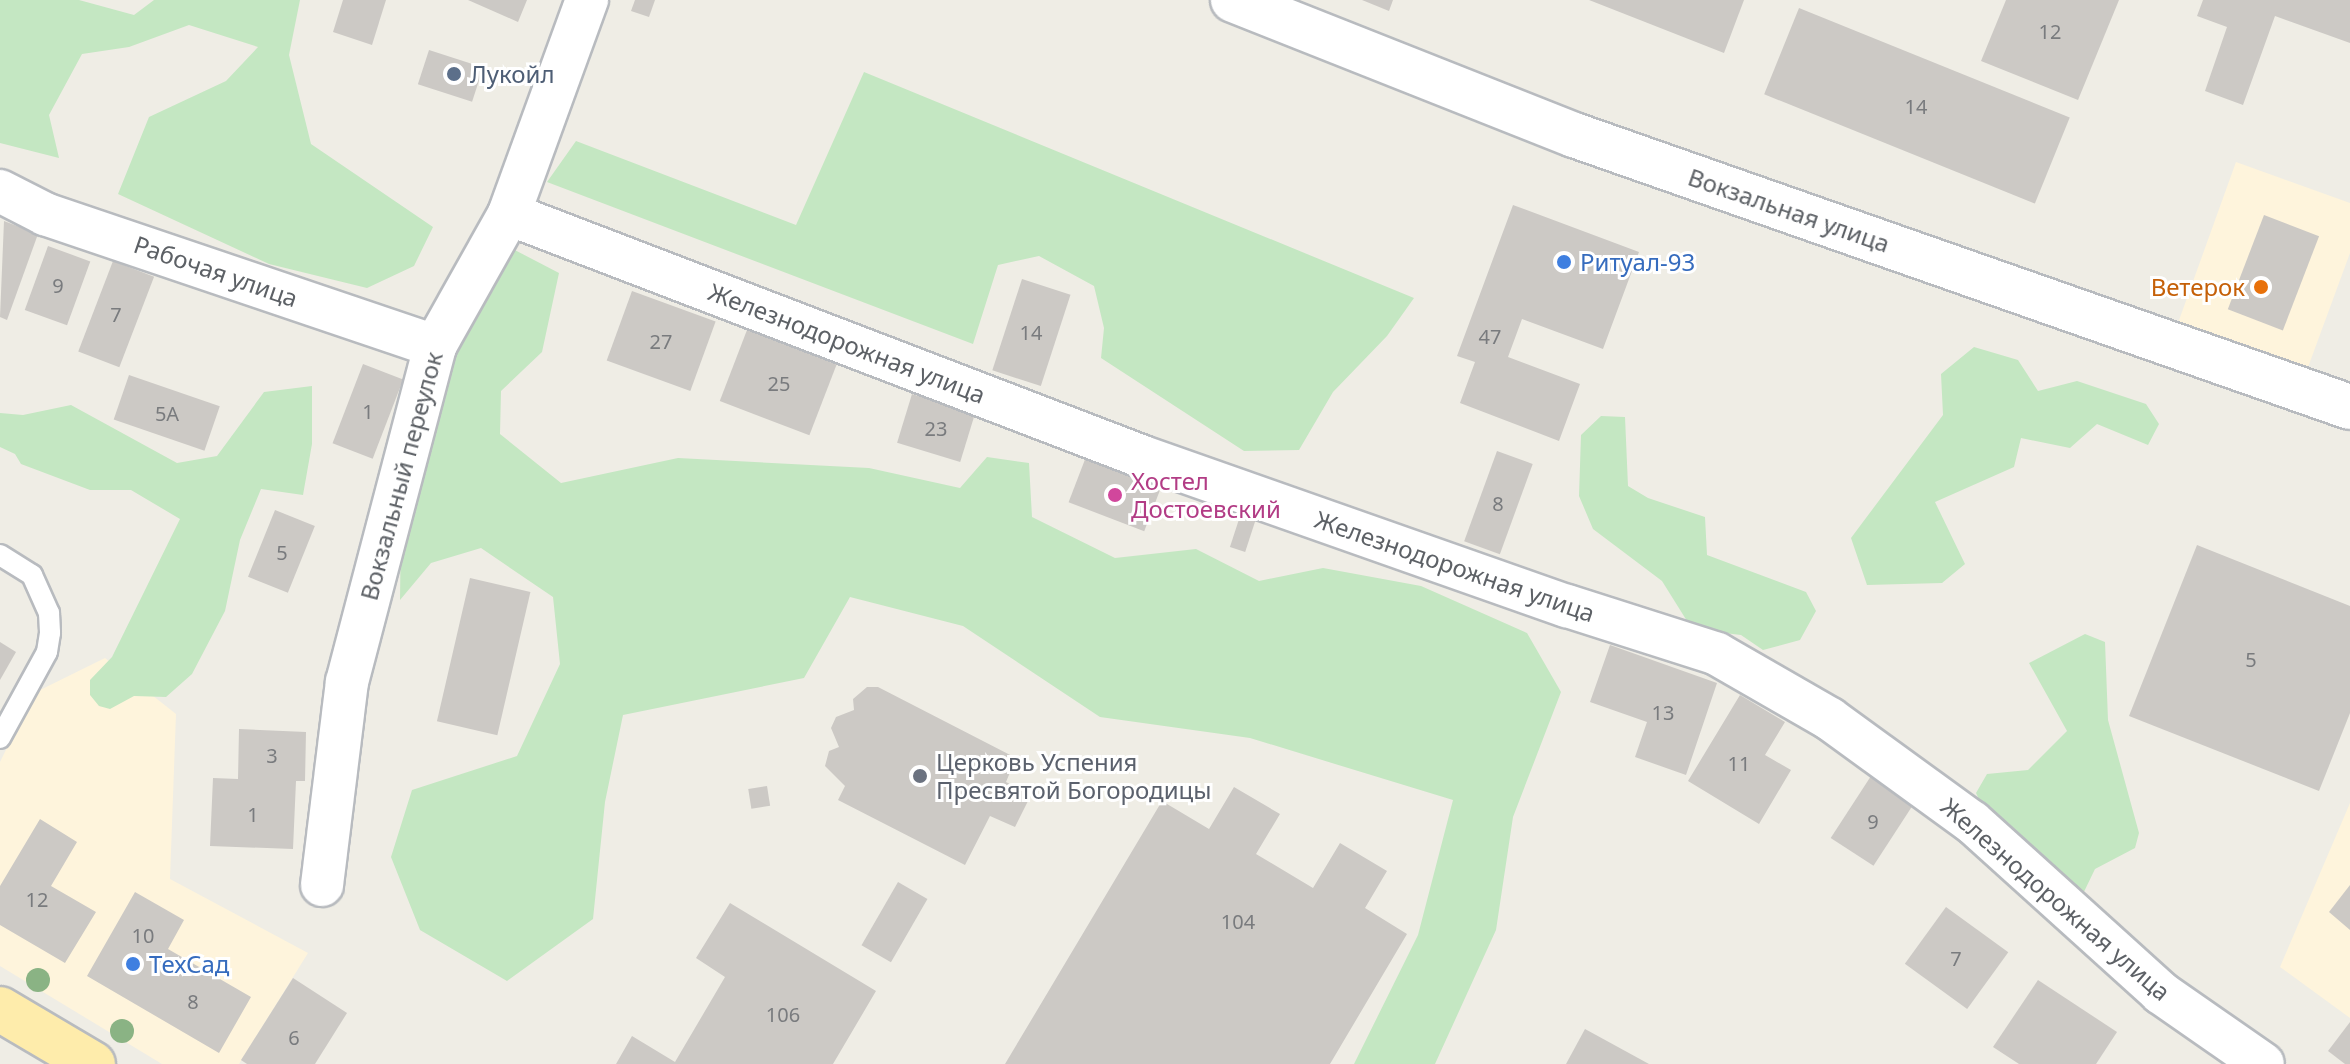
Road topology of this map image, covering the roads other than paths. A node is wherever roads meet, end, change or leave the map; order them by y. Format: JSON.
{"nodes":[{"id":1,"x":587,"y":0,"type":"edge"},
{"id":2,"x":1233,"y":0,"type":"edge"},
{"id":3,"x":0,"y":191,"type":"edge"},
{"id":4,"x":509,"y":214,"type":"junction"},
{"id":5,"x":435,"y":346,"type":"junction"},
{"id":6,"x":2350,"y":407,"type":"edge"},
{"id":7,"x":0,"y":555,"type":"edge"},
{"id":8,"x":0,"y":738,"type":"edge"},
{"id":9,"x":322,"y":885,"type":"dead end"},
{"id":10,"x":0,"y":1009,"type":"edge"},
{"id":11,"x":78,"y":1060,"type":"edge"},
{"id":12,"x":2263,"y":1064,"type":"edge"}],
"edges":[{"from":1,"to":4,"type":"street","name":"Вокзальный переулок"},
{"from":2,"to":6,"type":"main road","name":"Вокзальная улица"},
{"from":3,"to":5,"type":"street","name":"Рабочая улица"},
{"from":4,"to":5,"type":"street","name":"Вокзальный переулок"},
{"from":4,"to":12,"type":"street","name":"Железнодорожная улица"},
{"from":5,"to":9,"type":"street","name":"Вокзальный переулок"},
{"from":7,"to":8,"type":"lane"},
{"from":10,"to":11,"type":"main road"}]}
